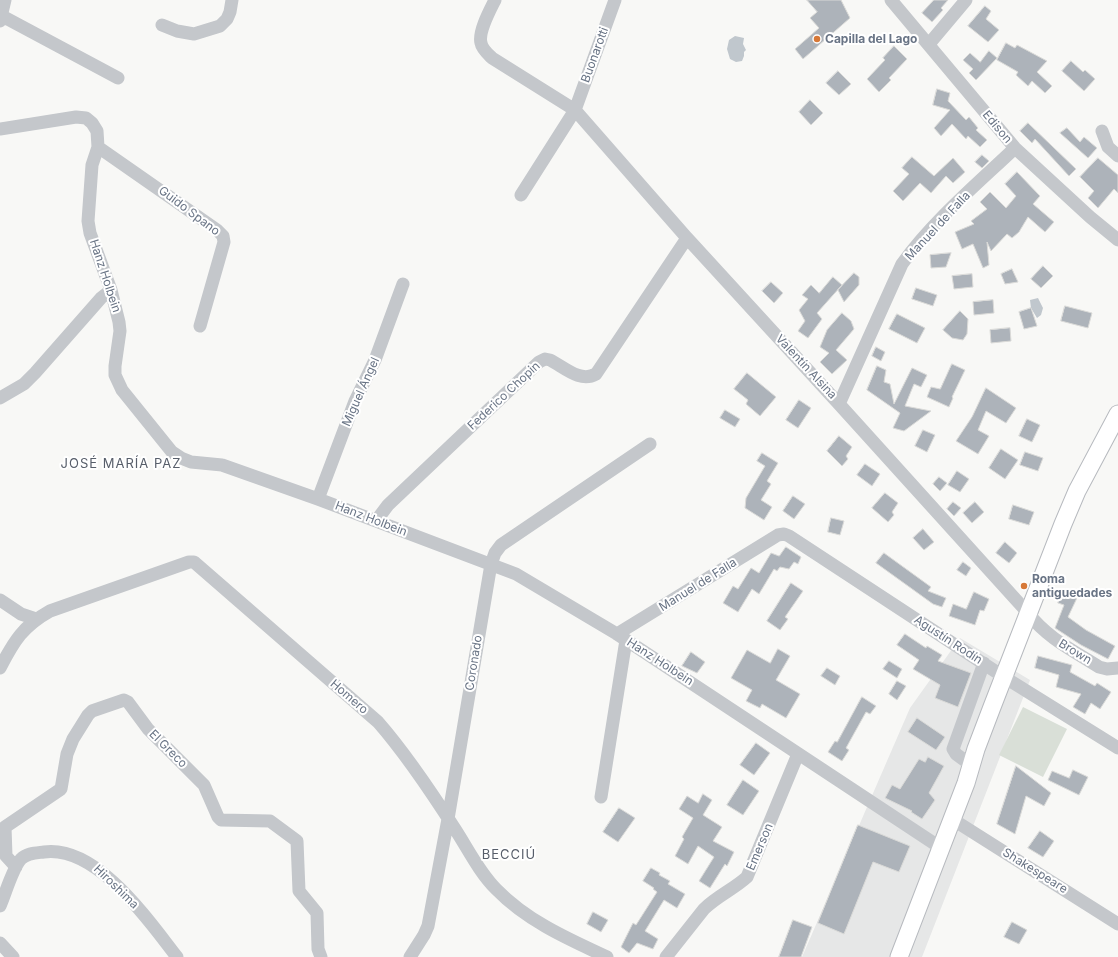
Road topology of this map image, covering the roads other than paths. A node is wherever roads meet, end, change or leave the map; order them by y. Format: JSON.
{"nodes":[{"id":1,"x":5,"y":0,"type":"edge"},
{"id":2,"x":232,"y":0,"type":"edge"},
{"id":3,"x":494,"y":0,"type":"edge"},
{"id":4,"x":615,"y":0,"type":"edge"},
{"id":5,"x":891,"y":0,"type":"edge"},
{"id":6,"x":966,"y":0,"type":"edge"},
{"id":7,"x":1,"y":18,"type":"edge"},
{"id":8,"x":162,"y":25,"type":"dead end"},
{"id":9,"x":929,"y":44,"type":"junction"},
{"id":10,"x":118,"y":78,"type":"dead end"},
{"id":11,"x":575,"y":110,"type":"junction"},
{"id":12,"x":0,"y":129,"type":"edge"},
{"id":13,"x":1102,"y":131,"type":"dead end"},
{"id":14,"x":98,"y":147,"type":"junction"},
{"id":15,"x":1015,"y":148,"type":"junction"},
{"id":16,"x":1118,"y":156,"type":"edge"},
{"id":17,"x":520,"y":195,"type":"dead end"},
{"id":18,"x":687,"y":238,"type":"junction"},
{"id":19,"x":1118,"y":240,"type":"edge"},
{"id":20,"x":403,"y":284,"type":"dead end"},
{"id":21,"x":111,"y":290,"type":"junction"},
{"id":22,"x":200,"y":326,"type":"dead end"},
{"id":23,"x":0,"y":398,"type":"edge"},
{"id":24,"x":840,"y":404,"type":"junction"},
{"id":25,"x":1118,"y":414,"type":"edge"},
{"id":26,"x":650,"y":444,"type":"dead end"},
{"id":27,"x":318,"y":499,"type":"junction"},
{"id":28,"x":376,"y":520,"type":"junction"},
{"id":29,"x":778,"y":535,"type":"joint"},
{"id":30,"x":491,"y":564,"type":"junction"},
{"id":31,"x":0,"y":600,"type":"edge"},
{"id":32,"x":36,"y":619,"type":"junction"},
{"id":33,"x":1032,"y":619,"type":"junction"},
{"id":34,"x":622,"y":637,"type":"junction"},
{"id":35,"x":984,"y":663,"type":"junction"},
{"id":36,"x":0,"y":668,"type":"edge"},
{"id":37,"x":1118,"y":668,"type":"edge"},
{"id":38,"x":1012,"y":677,"type":"junction"},
{"id":39,"x":1118,"y":748,"type":"edge"},
{"id":40,"x":798,"y":754,"type":"junction"},
{"id":41,"x":971,"y":765,"type":"junction"},
{"id":42,"x":966,"y":783,"type":"junction"},
{"id":43,"x":601,"y":797,"type":"dead end"},
{"id":44,"x":448,"y":819,"type":"junction"},
{"id":45,"x":952,"y":819,"type":"junction"},
{"id":46,"x":941,"y":848,"type":"junction"},
{"id":47,"x":16,"y":867,"type":"junction"},
{"id":48,"x":0,"y":906,"type":"edge"},
{"id":49,"x":1118,"y":924,"type":"edge"},
{"id":50,"x":0,"y":944,"type":"edge"},
{"id":51,"x":14,"y":957,"type":"edge"},
{"id":52,"x":177,"y":957,"type":"edge"},
{"id":53,"x":321,"y":957,"type":"edge"},
{"id":54,"x":410,"y":957,"type":"edge"},
{"id":55,"x":607,"y":957,"type":"edge"},
{"id":56,"x":666,"y":957,"type":"edge"},
{"id":57,"x":899,"y":957,"type":"edge"}],
"edges":[{"from":1,"to":7,"type":"street"},
{"from":2,"to":8,"type":"street"},
{"from":3,"to":11,"type":"street","name":"Valentín Alsina"},
{"from":4,"to":11,"type":"street","name":"Buonarotti"},
{"from":5,"to":9,"type":"street","name":"Edison"},
{"from":6,"to":9,"type":"street"},
{"from":7,"to":10,"type":"street"},
{"from":9,"to":15,"type":"street","name":"Edison"},
{"from":11,"to":17,"type":"street"},
{"from":11,"to":18,"type":"street","name":"Valentín Alsina"},
{"from":12,"to":14,"type":"street","name":"Hanz Holbein"},
{"from":13,"to":16,"type":"street"},
{"from":14,"to":21,"type":"street","name":"Hanz Holbein"},
{"from":14,"to":22,"type":"street","name":"Guido Spano"},
{"from":15,"to":19,"type":"street","name":"Edison"},
{"from":15,"to":24,"type":"street","name":"Manuel de Falla"},
{"from":18,"to":24,"type":"street","name":"Valentín Alsina"},
{"from":18,"to":28,"type":"street","name":"Federico Chopin"},
{"from":20,"to":27,"type":"street","name":"Miguel Ángel"},
{"from":21,"to":23,"type":"street"},
{"from":21,"to":27,"type":"street","name":"Hanz Holbein"},
{"from":24,"to":33,"type":"street","name":"Valentín Alsina"},
{"from":25,"to":33,"type":"main road"},
{"from":25,"to":33,"type":"main road"},
{"from":26,"to":30,"type":"street","name":"Coronado"},
{"from":27,"to":28,"type":"street","name":"Hanz Holbein"},
{"from":28,"to":30,"type":"street","name":"Hanz Holbein"},
{"from":29,"to":34,"type":"street","name":"Manuel de Falla"},
{"from":29,"to":35,"type":"street","name":"Agustín Rodín"},
{"from":30,"to":34,"type":"street","name":"Hanz Holbein"},
{"from":30,"to":44,"type":"street","name":"Coronado"},
{"from":31,"to":32,"type":"street"},
{"from":32,"to":36,"type":"street"},
{"from":32,"to":44,"type":"street","name":"Homero"},
{"from":33,"to":37,"type":"street","name":"Brown"},
{"from":33,"to":38,"type":"main road"},
{"from":34,"to":40,"type":"street","name":"Hanz Holbein"},
{"from":34,"to":43,"type":"street"},
{"from":35,"to":38,"type":"street","name":"Agustín Rodín"},
{"from":35,"to":41,"type":"street"},
{"from":38,"to":39,"type":"street","name":"Agustín Rodín"},
{"from":38,"to":41,"type":"main road"},
{"from":38,"to":42,"type":"main road"},
{"from":40,"to":46,"type":"street","name":"Hanz Holbein"},
{"from":40,"to":56,"type":"street","name":"Emerson"},
{"from":41,"to":42,"type":"main road"},
{"from":42,"to":45,"type":"main road"},
{"from":44,"to":54,"type":"street","name":"Coronado"},
{"from":44,"to":55,"type":"street","name":"Homero"},
{"from":45,"to":46,"type":"main road"},
{"from":45,"to":49,"type":"street","name":"Shakespeare"},
{"from":46,"to":57,"type":"main road"},
{"from":47,"to":48,"type":"street"},
{"from":47,"to":52,"type":"street","name":"Hiroshima"},
{"from":47,"to":53,"type":"street","name":"El Greco"},
{"from":50,"to":51,"type":"street"}]}
